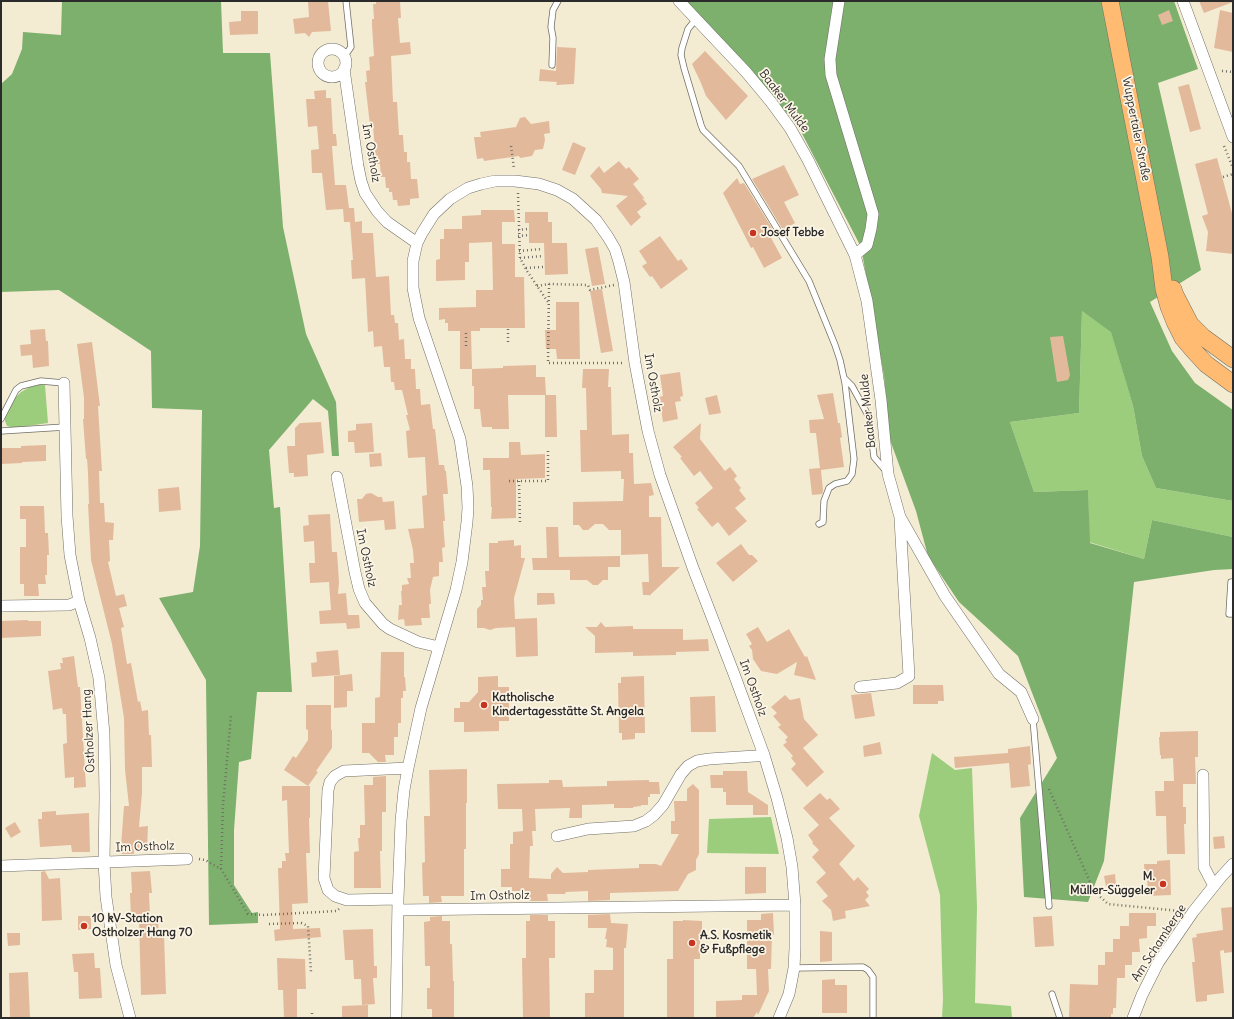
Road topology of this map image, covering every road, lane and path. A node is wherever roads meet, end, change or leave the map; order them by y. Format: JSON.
{"nodes":[{"id":1,"x":346,"y":1,"type":"edge"},
{"id":2,"x":558,"y":1,"type":"edge"},
{"id":3,"x":679,"y":1,"type":"edge"},
{"id":4,"x":839,"y":1,"type":"edge"},
{"id":5,"x":1110,"y":1,"type":"edge"},
{"id":6,"x":1183,"y":1,"type":"edge"},
{"id":7,"x":696,"y":19,"type":"junction"},
{"id":8,"x":344,"y":57,"type":"junction"},
{"id":9,"x":552,"y":65,"type":"dead end"},
{"id":10,"x":344,"y":69,"type":"junction"},
{"id":11,"x":1233,"y":137,"type":"edge"},
{"id":12,"x":511,"y":146,"type":"dead end"},
{"id":13,"x":1233,"y":174,"type":"edge"},
{"id":14,"x":1223,"y":177,"type":"dead end"},
{"id":15,"x":515,"y":181,"type":"junction"},
{"id":16,"x":518,"y":194,"type":"dead end"},
{"id":17,"x":528,"y":229,"type":"dead end"},
{"id":18,"x":518,"y":230,"type":"junction"},
{"id":19,"x":529,"y":235,"type":"dead end"},
{"id":20,"x":518,"y":236,"type":"junction"},
{"id":21,"x":417,"y":243,"type":"junction"},
{"id":22,"x":542,"y":249,"type":"dead end"},
{"id":23,"x":519,"y":251,"type":"junction"},
{"id":24,"x":855,"y":255,"type":"junction"},
{"id":25,"x":543,"y":256,"type":"dead end"},
{"id":26,"x":1160,"y":257,"type":"junction"},
{"id":27,"x":520,"y":258,"type":"junction"},
{"id":28,"x":543,"y":267,"type":"dead end"},
{"id":29,"x":526,"y":268,"type":"junction"},
{"id":30,"x":624,"y":282,"type":"junction"},
{"id":31,"x":549,"y":284,"type":"junction"},
{"id":32,"x":537,"y":286,"type":"junction"},
{"id":33,"x":549,"y":303,"type":"junction"},
{"id":34,"x":508,"y":329,"type":"dead end"},
{"id":35,"x":466,"y":332,"type":"dead end"},
{"id":36,"x":508,"y":344,"type":"dead end"},
{"id":37,"x":466,"y":346,"type":"dead end"},
{"id":38,"x":1233,"y":359,"type":"edge"},
{"id":39,"x":610,"y":363,"type":"dead end"},
{"id":40,"x":843,"y":376,"type":"junction"},
{"id":41,"x":64,"y":383,"type":"joint"},
{"id":42,"x":1233,"y":384,"type":"edge"},
{"id":43,"x":1,"y":419,"type":"edge"},
{"id":44,"x":66,"y":427,"type":"junction"},
{"id":45,"x":1,"y":430,"type":"edge"},
{"id":46,"x":548,"y":449,"type":"dead end"},
{"id":47,"x":888,"y":474,"type":"junction"},
{"id":48,"x":337,"y":477,"type":"dead end"},
{"id":49,"x":519,"y":481,"type":"junction"},
{"id":50,"x":509,"y":482,"type":"dead end"},
{"id":51,"x":900,"y":517,"type":"junction"},
{"id":52,"x":520,"y":522,"type":"dead end"},
{"id":53,"x":819,"y":524,"type":"dead end"},
{"id":54,"x":1233,"y":582,"type":"edge"},
{"id":55,"x":79,"y":601,"type":"junction"},
{"id":56,"x":1,"y":606,"type":"edge"},
{"id":57,"x":1233,"y":614,"type":"edge"},
{"id":58,"x":439,"y":647,"type":"junction"},
{"id":59,"x":860,"y":687,"type":"dead end"},
{"id":60,"x":232,"y":716,"type":"dead end"},
{"id":61,"x":1033,"y":719,"type":"joint"},
{"id":62,"x":764,"y":755,"type":"junction"},
{"id":63,"x":408,"y":768,"type":"junction"},
{"id":64,"x":1038,"y":774,"type":"junction"},
{"id":65,"x":1203,"y":775,"type":"dead end"},
{"id":66,"x":557,"y":836,"type":"dead end"},
{"id":67,"x":187,"y":859,"type":"joint"},
{"id":68,"x":104,"y":862,"type":"junction"},
{"id":69,"x":1233,"y":864,"type":"edge"},
{"id":70,"x":1,"y":866,"type":"edge"},
{"id":71,"x":221,"y":869,"type":"junction"},
{"id":72,"x":1214,"y":886,"type":"junction"},
{"id":73,"x":347,"y":900,"type":"junction"},
{"id":74,"x":398,"y":905,"type":"junction"},
{"id":75,"x":795,"y":905,"type":"junction"},
{"id":76,"x":1049,"y":906,"type":"dead end"},
{"id":77,"x":1194,"y":912,"type":"junction"},
{"id":78,"x":269,"y":924,"type":"dead end"},
{"id":79,"x":794,"y":968,"type":"junction"},
{"id":80,"x":311,"y":972,"type":"dead end"},
{"id":81,"x":1052,"y":994,"type":"dead end"},
{"id":82,"x":312,"y":1013,"type":"dead end"},
{"id":83,"x":130,"y":1018,"type":"edge"},
{"id":84,"x":312,"y":1018,"type":"edge"},
{"id":85,"x":396,"y":1018,"type":"edge"},
{"id":86,"x":779,"y":1018,"type":"edge"},
{"id":87,"x":873,"y":1018,"type":"edge"},
{"id":88,"x":1060,"y":1018,"type":"edge"},
{"id":89,"x":1133,"y":1018,"type":"edge"}],
"edges":[{"from":1,"to":8,"type":"lane","name":"Im Ostholz"},
{"from":2,"to":9,"type":"lane"},
{"from":3,"to":7,"type":"street","name":"Baaker Mulde"},
{"from":4,"to":24,"type":"street"},
{"from":5,"to":26,"type":"main road","name":"Wuppertaler Straße"},
{"from":6,"to":11,"type":"street"},
{"from":7,"to":24,"type":"street","name":"Baaker Mulde"},
{"from":7,"to":40,"type":"lane"},
{"from":8,"to":10,"type":"street","name":"Im Ostholz"},
{"from":8,"to":10,"type":"street"},
{"from":10,"to":21,"type":"street","name":"Im Ostholz"},
{"from":12,"to":15,"type":"path"},
{"from":13,"to":14,"type":"path"},
{"from":15,"to":21,"type":"street","name":"Im Ostholz"},
{"from":15,"to":30,"type":"street","name":"Im Ostholz"},
{"from":16,"to":18,"type":"path"},
{"from":17,"to":18,"type":"path"},
{"from":18,"to":20,"type":"path"},
{"from":19,"to":20,"type":"path"},
{"from":20,"to":23,"type":"path"},
{"from":21,"to":58,"type":"street","name":"Im Ostholz"},
{"from":22,"to":23,"type":"path"},
{"from":23,"to":27,"type":"path"},
{"from":24,"to":47,"type":"street","name":"Baaker Mulde"},
{"from":25,"to":27,"type":"path"},
{"from":26,"to":38,"type":"main road","name":"Wuppertaler Straße"},
{"from":26,"to":42,"type":"main road","name":"Wuppertaler Straße"},
{"from":27,"to":29,"type":"path"},
{"from":28,"to":29,"type":"path"},
{"from":29,"to":32,"type":"path"},
{"from":30,"to":31,"type":"path"},
{"from":30,"to":62,"type":"street","name":"Im Ostholz"},
{"from":31,"to":32,"type":"path"},
{"from":31,"to":33,"type":"path"},
{"from":32,"to":33,"type":"path"},
{"from":33,"to":39,"type":"path"},
{"from":34,"to":36,"type":"path"},
{"from":35,"to":37,"type":"path"},
{"from":40,"to":47,"type":"lane"},
{"from":40,"to":53,"type":"lane"},
{"from":41,"to":43,"type":"lane","name":"Ostholzer Hang"},
{"from":41,"to":44,"type":"street","name":"Ostholzer Hang"},
{"from":44,"to":45,"type":"lane"},
{"from":44,"to":55,"type":"street","name":"Ostholzer Hang"},
{"from":46,"to":49,"type":"path"},
{"from":47,"to":51,"type":"street","name":"Baaker Mulde"},
{"from":48,"to":58,"type":"street","name":"Im Ostholz"},
{"from":49,"to":50,"type":"path"},
{"from":49,"to":52,"type":"path"},
{"from":51,"to":59,"type":"street","name":"Baaker Mulde"},
{"from":51,"to":61,"type":"street","name":"Baaker Mulde"},
{"from":54,"to":57,"type":"lane"},
{"from":55,"to":56,"type":"street"},
{"from":55,"to":68,"type":"street","name":"Ostholzer Hang"},
{"from":58,"to":63,"type":"street","name":"Im Ostholz"},
{"from":60,"to":71,"type":"path"},
{"from":61,"to":64,"type":"lane"},
{"from":62,"to":66,"type":"street"},
{"from":62,"to":75,"type":"street","name":"Im Ostholz"},
{"from":63,"to":73,"type":"street","name":"Im Ostholz"},
{"from":63,"to":74,"type":"street","name":"Im Ostholz"},
{"from":64,"to":76,"type":"lane"},
{"from":64,"to":77,"type":"path"},
{"from":65,"to":72,"type":"street"},
{"from":67,"to":68,"type":"street","name":"Im Ostholz"},
{"from":67,"to":71,"type":"path"},
{"from":68,"to":70,"type":"street"},
{"from":68,"to":83,"type":"street","name":"Ostholzer Hang"},
{"from":69,"to":72,"type":"street","name":"Am Schamberge"},
{"from":71,"to":73,"type":"path"},
{"from":72,"to":77,"type":"street","name":"Am Schamberge"},
{"from":73,"to":74,"type":"street","name":"Im Ostholz"},
{"from":74,"to":75,"type":"street","name":"Im Ostholz"},
{"from":74,"to":85,"type":"street","name":"Im Ostholz"},
{"from":75,"to":79,"type":"street","name":"Im Ostholz"},
{"from":77,"to":89,"type":"street","name":"Am Schamberge"},
{"from":78,"to":80,"type":"path"},
{"from":79,"to":86,"type":"street","name":"Im Ostholz"},
{"from":79,"to":87,"type":"lane"},
{"from":81,"to":88,"type":"lane"},
{"from":82,"to":84,"type":"path"}]}
